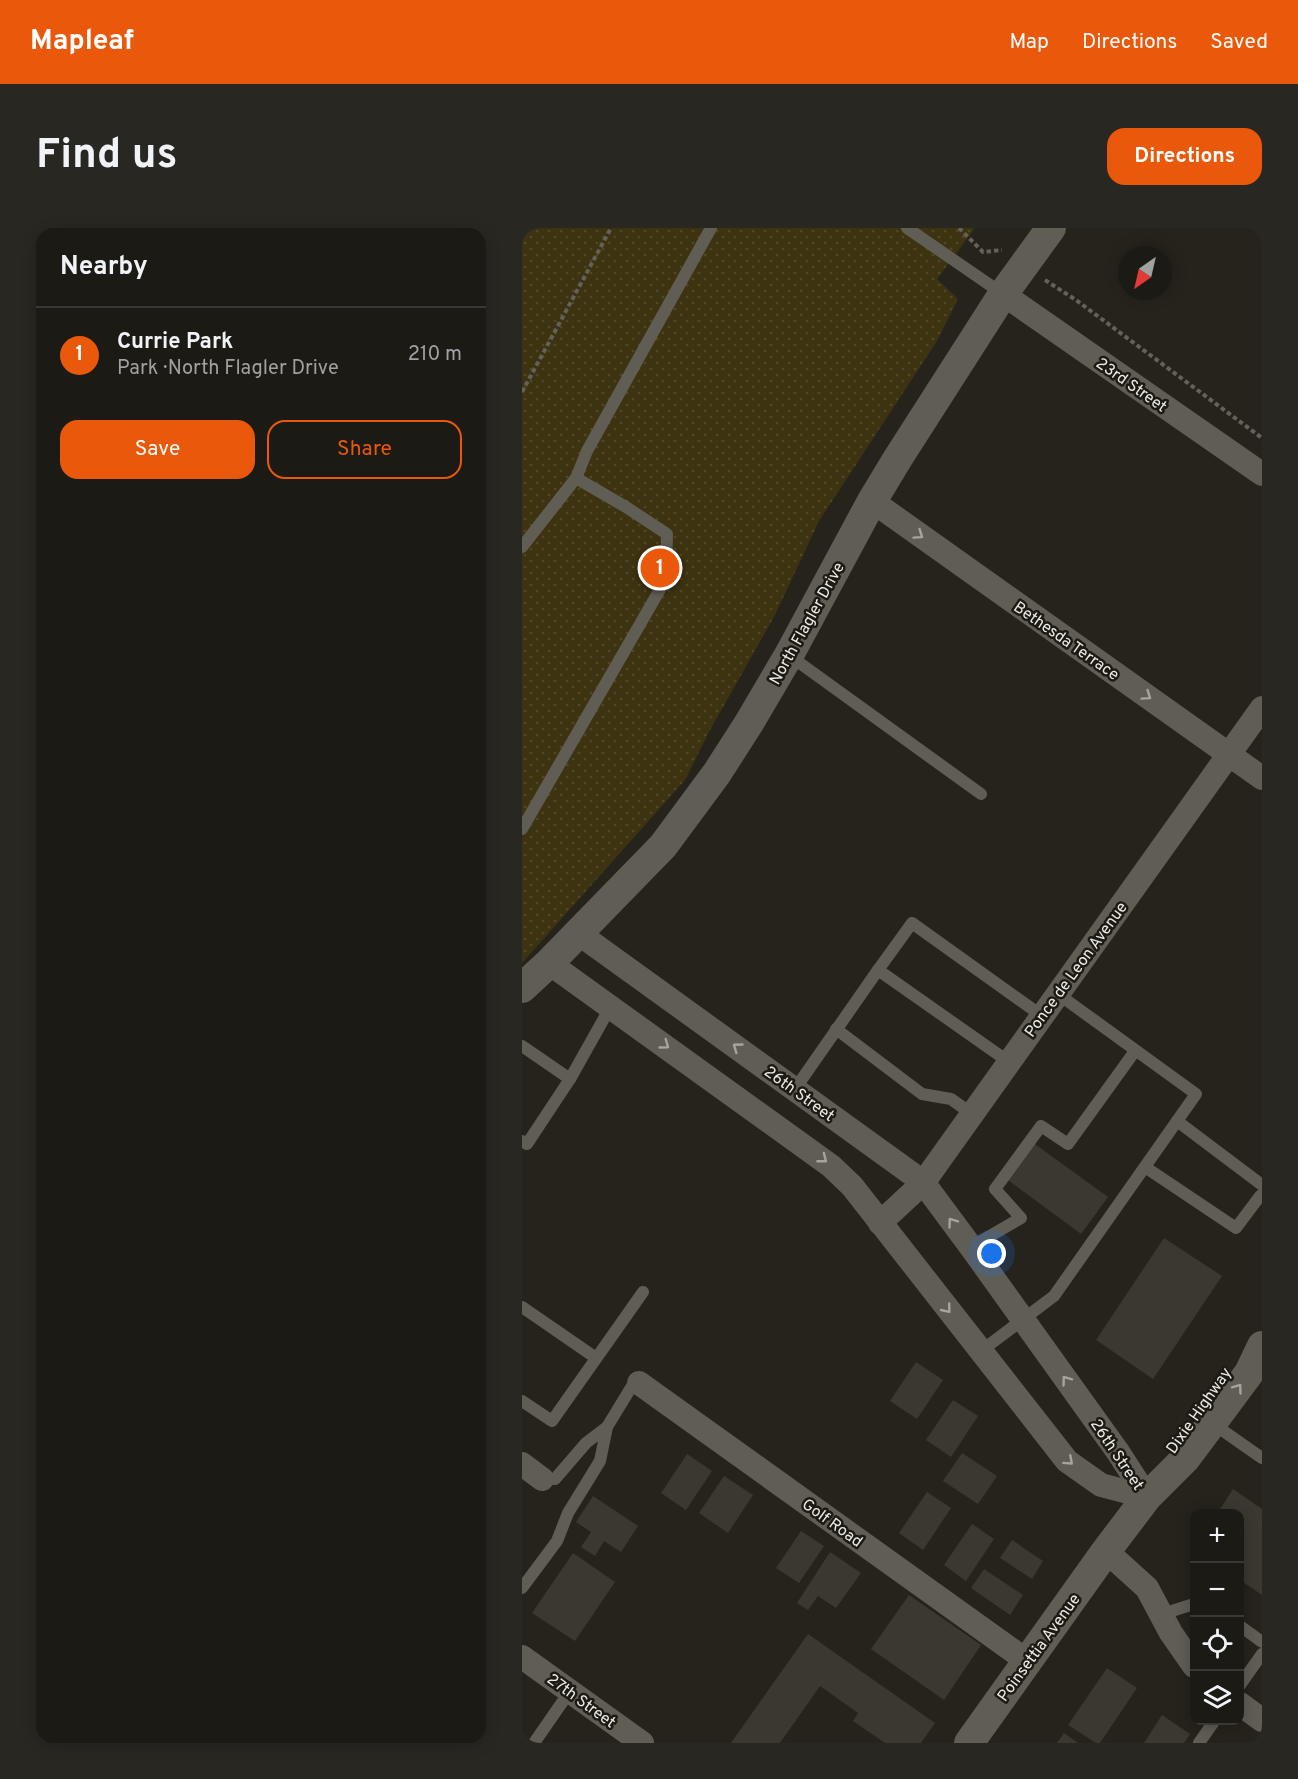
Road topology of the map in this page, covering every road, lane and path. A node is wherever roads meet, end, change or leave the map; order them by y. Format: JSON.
{"nodes":[{"id":1,"x":611,"y":228,"type":"edge"},
{"id":2,"x":711,"y":228,"type":"edge"},
{"id":3,"x":907,"y":228,"type":"edge"},
{"id":4,"x":959,"y":228,"type":"edge"},
{"id":5,"x":1052,"y":228,"type":"edge"},
{"id":6,"x":1013,"y":257,"type":"junction"},
{"id":7,"x":1003,"y":294,"type":"junction"},
{"id":8,"x":522,"y":392,"type":"edge"},
{"id":9,"x":1262,"y":438,"type":"edge"},
{"id":10,"x":1262,"y":474,"type":"edge"},
{"id":11,"x":576,"y":478,"type":"junction"},
{"id":12,"x":872,"y":501,"type":"junction"},
{"id":13,"x":522,"y":547,"type":"edge"},
{"id":14,"x":789,"y":656,"type":"junction"},
{"id":15,"x":1262,"y":708,"type":"edge"},
{"id":16,"x":1229,"y":754,"type":"junction"},
{"id":17,"x":1262,"y":778,"type":"edge"},
{"id":18,"x":981,"y":794,"type":"dead end"},
{"id":19,"x":522,"y":829,"type":"edge"},
{"id":20,"x":578,"y":933,"type":"junction"},
{"id":21,"x":549,"y":963,"type":"junction"},
{"id":22,"x":878,"y":970,"type":"junction"},
{"id":23,"x":653,"y":987,"type":"junction"},
{"id":24,"x":522,"y":988,"type":"edge"},
{"id":25,"x":1058,"y":994,"type":"junction"},
{"id":26,"x":620,"y":1012,"type":"junction"},
{"id":27,"x":1042,"y":1016,"type":"junction"},
{"id":28,"x":836,"y":1029,"type":"junction"},
{"id":29,"x":522,"y":1046,"type":"edge"},
{"id":30,"x":1135,"y":1051,"type":"junction"},
{"id":31,"x":1009,"y":1062,"type":"junction"},
{"id":32,"x":570,"y":1079,"type":"junction"},
{"id":33,"x":795,"y":1089,"type":"junction"},
{"id":34,"x":972,"y":1114,"type":"junction"},
{"id":35,"x":1177,"y":1121,"type":"junction"},
{"id":36,"x":522,"y":1141,"type":"edge"},
{"id":37,"x":1145,"y":1167,"type":"junction"},
{"id":38,"x":922,"y":1184,"type":"junction"},
{"id":39,"x":1262,"y":1192,"type":"edge"},
{"id":40,"x":880,"y":1223,"type":"junction"},
{"id":41,"x":971,"y":1248,"type":"junction"},
{"id":42,"x":643,"y":1292,"type":"dead end"},
{"id":43,"x":522,"y":1307,"type":"edge"},
{"id":44,"x":1023,"y":1319,"type":"junction"},
{"id":45,"x":1262,"y":1333,"type":"edge"},
{"id":46,"x":1262,"y":1346,"type":"edge"},
{"id":47,"x":981,"y":1351,"type":"junction"},
{"id":48,"x":596,"y":1358,"type":"junction"},
{"id":49,"x":639,"y":1383,"type":"joint"},
{"id":50,"x":522,"y":1401,"type":"edge"},
{"id":51,"x":1212,"y":1423,"type":"junction"},
{"id":52,"x":607,"y":1427,"type":"junction"},
{"id":53,"x":1262,"y":1458,"type":"edge"},
{"id":54,"x":522,"y":1464,"type":"edge"},
{"id":55,"x":542,"y":1479,"type":"joint"},
{"id":56,"x":1147,"y":1497,"type":"junction"},
{"id":57,"x":1106,"y":1551,"type":"junction"},
{"id":58,"x":522,"y":1588,"type":"edge"},
{"id":59,"x":1190,"y":1605,"type":"edge"},
{"id":60,"x":1162,"y":1614,"type":"junction"},
{"id":61,"x":1244,"y":1629,"type":"edge"},
{"id":62,"x":1262,"y":1642,"type":"edge"},
{"id":63,"x":1262,"y":1654,"type":"edge"},
{"id":64,"x":522,"y":1657,"type":"edge"},
{"id":65,"x":1028,"y":1661,"type":"junction"},
{"id":66,"x":1190,"y":1661,"type":"edge"},
{"id":67,"x":1244,"y":1678,"type":"edge"},
{"id":68,"x":570,"y":1691,"type":"junction"},
{"id":69,"x":1244,"y":1707,"type":"edge"},
{"id":70,"x":1262,"y":1720,"type":"edge"},
{"id":71,"x":1211,"y":1725,"type":"edge"},
{"id":72,"x":534,"y":1743,"type":"edge"},
{"id":73,"x":642,"y":1743,"type":"edge"},
{"id":74,"x":969,"y":1743,"type":"edge"},
{"id":75,"x":1198,"y":1743,"type":"edge"}],
"edges":[{"from":1,"to":8,"type":"path"},
{"from":2,"to":11,"type":"lane"},
{"from":3,"to":7,"type":"lane"},
{"from":4,"to":6,"type":"path"},
{"from":5,"to":6,"type":"street","name":"North Flagler Drive"},
{"from":6,"to":7,"type":"street","name":"North Flagler Drive"},
{"from":6,"to":9,"type":"path"},
{"from":7,"to":10,"type":"street","name":"23rd Street"},
{"from":7,"to":12,"type":"street","name":"North Flagler Drive"},
{"from":11,"to":13,"type":"lane"},
{"from":11,"to":19,"type":"lane"},
{"from":12,"to":14,"type":"street","name":"North Flagler Drive"},
{"from":12,"to":16,"type":"street","name":"Bethesda Terrace","one_way":true},
{"from":14,"to":18,"type":"lane"},
{"from":14,"to":20,"type":"street","name":"North Flagler Drive"},
{"from":15,"to":16,"type":"street","name":"Ponce de Leon Avenue"},
{"from":16,"to":17,"type":"street","name":"Bethesda Terrace"},
{"from":16,"to":25,"type":"street","name":"Ponce de Leon Avenue"},
{"from":20,"to":21,"type":"street","name":"North Flagler Drive"},
{"from":20,"to":23,"type":"street","name":"26th Street"},
{"from":21,"to":24,"type":"street","name":"North Flagler Drive"},
{"from":21,"to":26,"type":"street","name":"26th Street"},
{"from":22,"to":27,"type":"lane"},
{"from":22,"to":28,"type":"lane"},
{"from":22,"to":31,"type":"lane"},
{"from":23,"to":26,"type":"street"},
{"from":33,"to":23,"type":"street","name":"26th Street","one_way":true},
{"from":25,"to":27,"type":"street","name":"Ponce de Leon Avenue"},
{"from":25,"to":30,"type":"lane"},
{"from":26,"to":32,"type":"lane"},
{"from":26,"to":40,"type":"street","name":"26th Street","one_way":true},
{"from":27,"to":31,"type":"street","name":"Ponce de Leon Avenue"},
{"from":28,"to":33,"type":"lane"},
{"from":28,"to":34,"type":"lane"},
{"from":29,"to":32,"type":"lane"},
{"from":30,"to":35,"type":"lane"},
{"from":30,"to":41,"type":"lane"},
{"from":31,"to":34,"type":"street","name":"Ponce de Leon Avenue"},
{"from":32,"to":36,"type":"lane"},
{"from":33,"to":38,"type":"street","name":"26th Street"},
{"from":34,"to":38,"type":"street","name":"Ponce de Leon Avenue"},
{"from":35,"to":37,"type":"lane"},
{"from":35,"to":39,"type":"lane"},
{"from":37,"to":39,"type":"lane"},
{"from":37,"to":44,"type":"lane"},
{"from":38,"to":40,"type":"street","name":"Ponce de Leon Avenue"},
{"from":41,"to":38,"type":"street","name":"26th Street","one_way":true},
{"from":40,"to":47,"type":"street","name":"26th Street","one_way":true},
{"from":41,"to":44,"type":"street","name":"26th Street"},
{"from":42,"to":48,"type":"lane"},
{"from":43,"to":48,"type":"lane"},
{"from":44,"to":47,"type":"lane"},
{"from":56,"to":44,"type":"street","name":"26th Street","one_way":true},
{"from":45,"to":56,"type":"street","name":"Dixie Highway"},
{"from":51,"to":46,"type":"street","name":"Dixie Highway","one_way":true},
{"from":47,"to":56,"type":"street","name":"26th Street","one_way":true},
{"from":48,"to":50,"type":"lane"},
{"from":49,"to":52,"type":"lane"},
{"from":49,"to":65,"type":"street","name":"Golf Road"},
{"from":51,"to":53,"type":"lane"},
{"from":51,"to":56,"type":"street","name":"Dixie Highway"},
{"from":52,"to":55,"type":"lane"},
{"from":52,"to":58,"type":"lane"},
{"from":54,"to":55,"type":"street"},
{"from":56,"to":57,"type":"street","name":"Dixie Highway"},
{"from":57,"to":60,"type":"street"},
{"from":57,"to":65,"type":"street","name":"Poinsettia Avenue"},
{"from":59,"to":60,"type":"lane"},
{"from":60,"to":66,"type":"street"},
{"from":61,"to":62,"type":"lane"},
{"from":63,"to":67,"type":"lane"},
{"from":64,"to":68,"type":"street","name":"27th Street"},
{"from":65,"to":74,"type":"street","name":"Poinsettia Avenue"},
{"from":68,"to":72,"type":"lane"},
{"from":68,"to":73,"type":"street","name":"27th Street"},
{"from":69,"to":70,"type":"street"},
{"from":71,"to":75,"type":"lane"}]}
